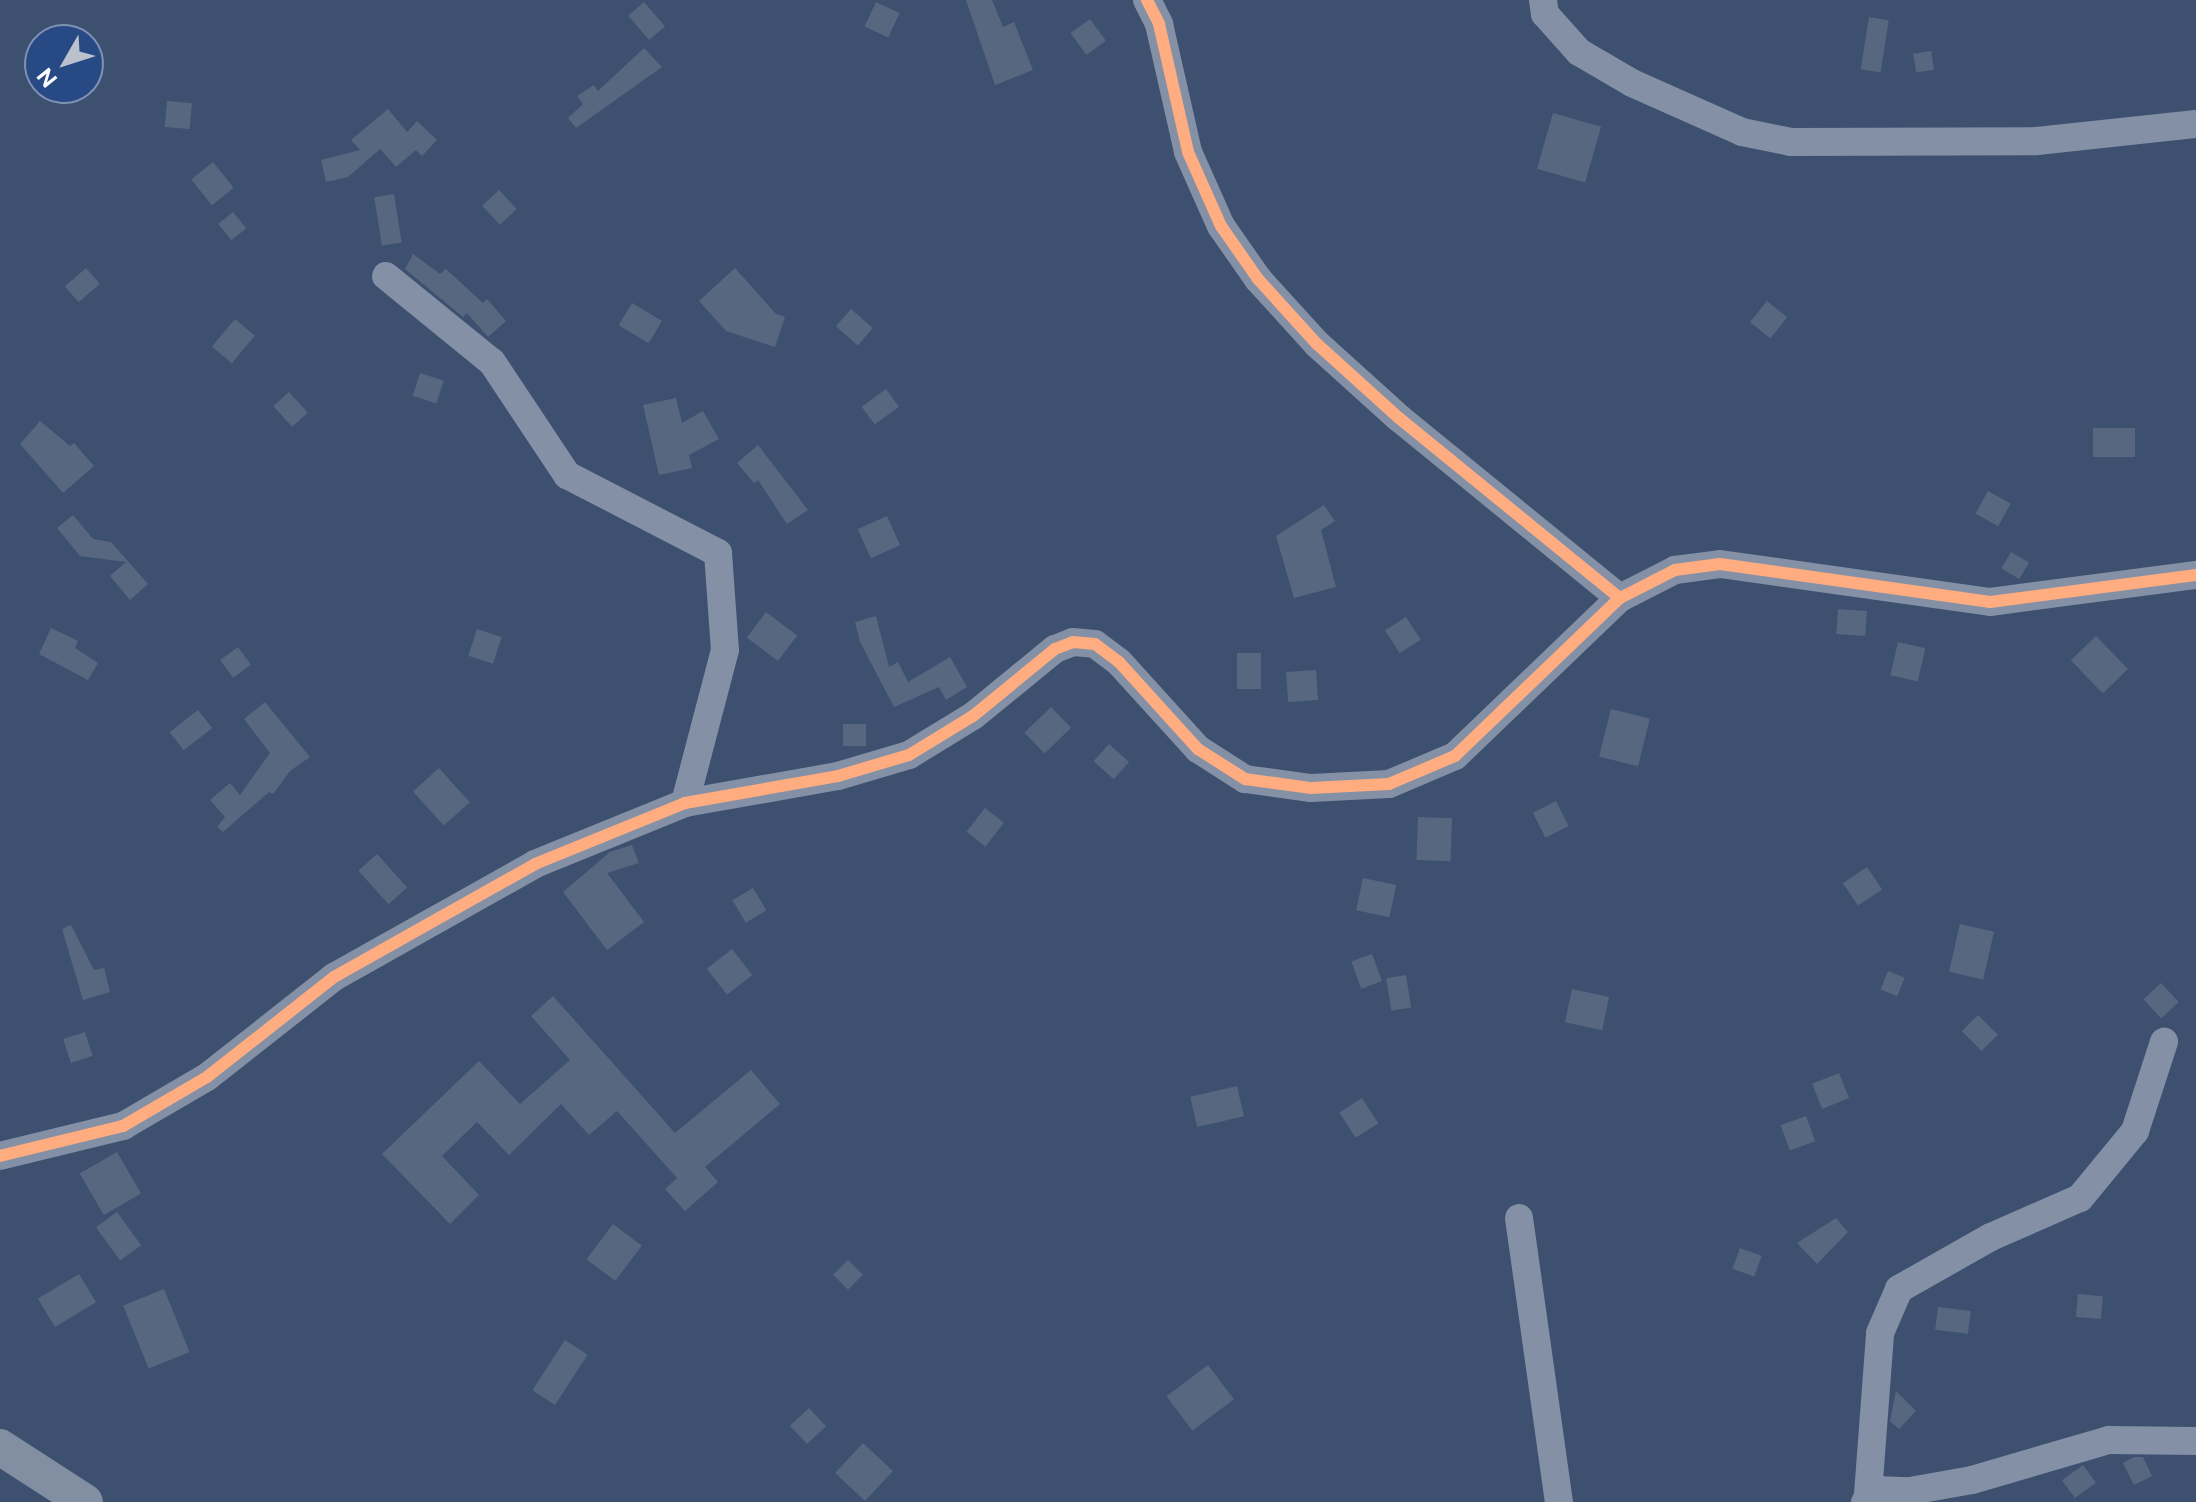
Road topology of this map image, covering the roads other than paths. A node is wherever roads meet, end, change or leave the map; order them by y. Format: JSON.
{"nodes":[{"id":1,"x":1147,"y":0,"type":"edge"},
{"id":2,"x":1543,"y":0,"type":"edge"},
{"id":3,"x":2196,"y":124,"type":"edge"},
{"id":4,"x":386,"y":276,"type":"dead end"},
{"id":5,"x":2196,"y":575,"type":"edge"},
{"id":6,"x":1620,"y":598,"type":"junction"},
{"id":7,"x":685,"y":803,"type":"junction"},
{"id":8,"x":2164,"y":1042,"type":"dead end"},
{"id":9,"x":0,"y":1156,"type":"edge"},
{"id":10,"x":1519,"y":1218,"type":"dead end"},
{"id":11,"x":2196,"y":1441,"type":"edge"},
{"id":12,"x":0,"y":1447,"type":"edge"},
{"id":13,"x":1867,"y":1498,"type":"edge"},
{"id":14,"x":85,"y":1502,"type":"edge"},
{"id":15,"x":1559,"y":1502,"type":"edge"}],
"edges":[{"from":1,"to":6,"type":"street"},
{"from":2,"to":3,"type":"street"},
{"from":4,"to":7,"type":"street"},
{"from":5,"to":6,"type":"street"},
{"from":6,"to":7,"type":"street"},
{"from":7,"to":9,"type":"street"},
{"from":8,"to":13,"type":"street"},
{"from":10,"to":15,"type":"street"},
{"from":11,"to":13,"type":"street"},
{"from":12,"to":14,"type":"main road"}]}
